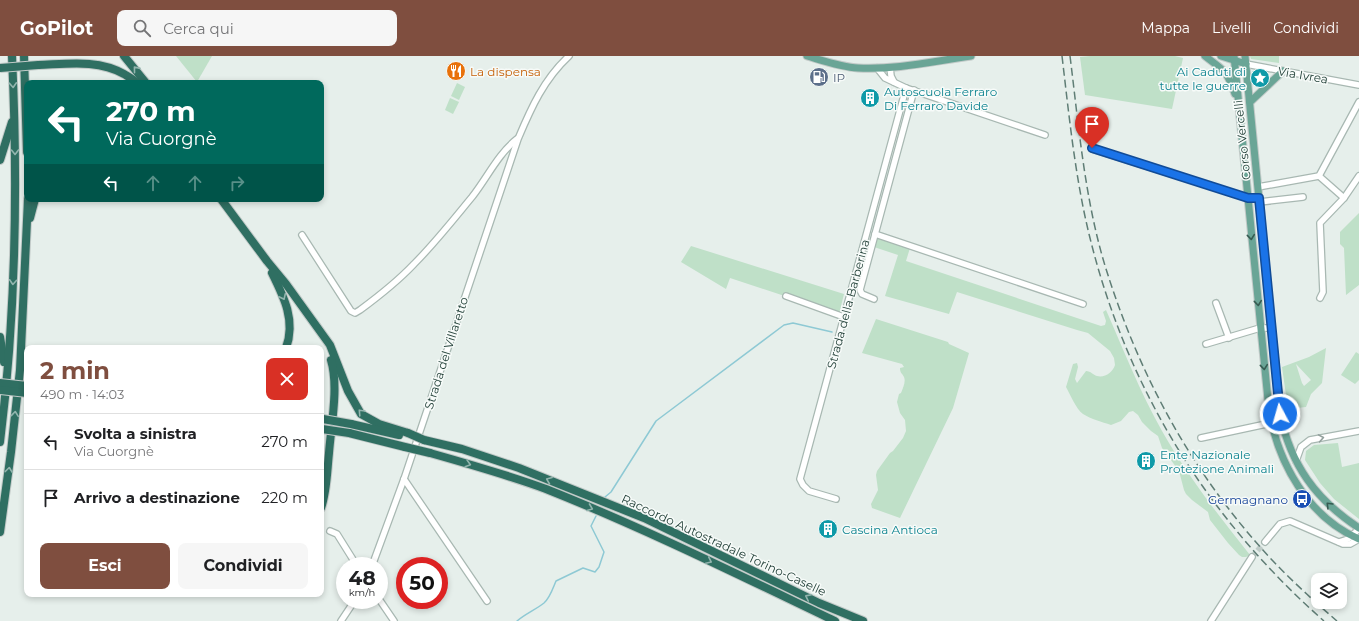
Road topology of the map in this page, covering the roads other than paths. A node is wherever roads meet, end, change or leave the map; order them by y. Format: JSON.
{"nodes":[{"id":1,"x":12,"y":56,"type":"edge"},
{"id":2,"x":24,"y":56,"type":"edge"},
{"id":3,"x":124,"y":56,"type":"edge"},
{"id":4,"x":569,"y":56,"type":"edge"},
{"id":5,"x":807,"y":56,"type":"edge"},
{"id":6,"x":971,"y":56,"type":"edge"},
{"id":7,"x":1205,"y":56,"type":"edge"},
{"id":8,"x":1221,"y":56,"type":"edge"},
{"id":9,"x":1245,"y":56,"type":"edge"},
{"id":10,"x":1234,"y":58,"type":"edge"},
{"id":11,"x":1246,"y":64,"type":"junction"},
{"id":12,"x":890,"y":67,"type":"junction"},
{"id":13,"x":0,"y":68,"type":"edge"},
{"id":14,"x":877,"y":68,"type":"junction"},
{"id":15,"x":1283,"y":71,"type":"junction"},
{"id":16,"x":25,"y":80,"type":"edge"},
{"id":17,"x":134,"y":80,"type":"edge"},
{"id":18,"x":144,"y":80,"type":"edge"},
{"id":19,"x":894,"y":82,"type":"junction"},
{"id":20,"x":1359,"y":85,"type":"edge"},
{"id":21,"x":906,"y":88,"type":"junction"},
{"id":22,"x":914,"y":90,"type":"junction"},
{"id":23,"x":1250,"y":102,"type":"junction"},
{"id":24,"x":1359,"y":102,"type":"edge"},
{"id":25,"x":1239,"y":104,"type":"junction"},
{"id":26,"x":14,"y":114,"type":"junction"},
{"id":27,"x":1045,"y":135,"type":"dead end"},
{"id":28,"x":518,"y":139,"type":"junction"},
{"id":29,"x":1092,"y":148,"type":"dead end"},
{"id":30,"x":0,"y":160,"type":"edge"},
{"id":31,"x":1319,"y":176,"type":"junction"},
{"id":32,"x":1359,"y":176,"type":"edge"},
{"id":33,"x":1258,"y":187,"type":"junction"},
{"id":34,"x":1303,"y":197,"type":"dead end"},
{"id":35,"x":1248,"y":198,"type":"junction"},
{"id":36,"x":1344,"y":198,"type":"junction"},
{"id":37,"x":1259,"y":200,"type":"junction"},
{"id":38,"x":28,"y":202,"type":"edge"},
{"id":39,"x":34,"y":202,"type":"edge"},
{"id":40,"x":223,"y":202,"type":"edge"},
{"id":41,"x":27,"y":230,"type":"junction"},
{"id":42,"x":875,"y":234,"type":"junction"},
{"id":43,"x":302,"y":235,"type":"dead end"},
{"id":44,"x":267,"y":261,"type":"junction"},
{"id":45,"x":786,"y":296,"type":"dead end"},
{"id":46,"x":1320,"y":298,"type":"dead end"},
{"id":47,"x":874,"y":299,"type":"dead end"},
{"id":48,"x":1216,"y":303,"type":"dead end"},
{"id":49,"x":1083,"y":304,"type":"dead end"},
{"id":50,"x":309,"y":317,"type":"junction"},
{"id":51,"x":844,"y":317,"type":"junction"},
{"id":52,"x":1260,"y":328,"type":"junction"},
{"id":53,"x":1271,"y":328,"type":"junction"},
{"id":54,"x":0,"y":337,"type":"edge"},
{"id":55,"x":1229,"y":338,"type":"junction"},
{"id":56,"x":1206,"y":344,"type":"dead end"},
{"id":57,"x":287,"y":345,"type":"edge"},
{"id":58,"x":3,"y":380,"type":"edge"},
{"id":59,"x":24,"y":385,"type":"edge"},
{"id":60,"x":0,"y":390,"type":"edge"},
{"id":61,"x":24,"y":393,"type":"edge"},
{"id":62,"x":324,"y":419,"type":"edge"},
{"id":63,"x":1271,"y":423,"type":"junction"},
{"id":64,"x":324,"y":429,"type":"edge"},
{"id":65,"x":1359,"y":431,"type":"edge"},
{"id":66,"x":408,"y":435,"type":"junction"},
{"id":67,"x":1201,"y":438,"type":"dead end"},
{"id":68,"x":0,"y":442,"type":"edge"},
{"id":69,"x":1296,"y":461,"type":"junction"},
{"id":70,"x":404,"y":479,"type":"junction"},
{"id":71,"x":324,"y":494,"type":"edge"},
{"id":72,"x":836,"y":499,"type":"dead end"},
{"id":73,"x":1359,"y":529,"type":"edge"},
{"id":74,"x":330,"y":531,"type":"dead end"},
{"id":75,"x":0,"y":532,"type":"edge"},
{"id":76,"x":1357,"y":539,"type":"edge"},
{"id":77,"x":1265,"y":542,"type":"tunnel mouth"},
{"id":78,"x":351,"y":557,"type":"edge"},
{"id":79,"x":375,"y":557,"type":"edge"},
{"id":80,"x":1252,"y":557,"type":"tunnel mouth"},
{"id":81,"x":488,"y":601,"type":"dead end"},
{"id":82,"x":349,"y":609,"type":"edge"},
{"id":83,"x":386,"y":609,"type":"edge"},
{"id":84,"x":341,"y":621,"type":"edge"},
{"id":85,"x":394,"y":621,"type":"edge"},
{"id":86,"x":835,"y":621,"type":"edge"},
{"id":87,"x":863,"y":621,"type":"edge"},
{"id":88,"x":1211,"y":621,"type":"edge"}],
"edges":[{"from":1,"to":26,"type":"highway","one_way":true},
{"from":2,"to":16,"type":"highway"},
{"from":18,"to":3,"type":"highway","one_way":true},
{"from":4,"to":28,"type":"street","name":"Strada del Villaretto"},
{"from":5,"to":14,"type":"main road"},
{"from":6,"to":12,"type":"main road"},
{"from":7,"to":25,"type":"main road"},
{"from":8,"to":10,"type":"main road"},
{"from":9,"to":11,"type":"main road","name":"Corso Vercelli"},
{"from":10,"to":11,"type":"main road"},
{"from":10,"to":25,"type":"main road","name":"Corso Vercelli"},
{"from":11,"to":15,"type":"street","name":"Via Ivrea"},
{"from":11,"to":23,"type":"main road","name":"Corso Vercelli"},
{"from":12,"to":14,"type":"main road"},
{"from":12,"to":19,"type":"street"},
{"from":13,"to":17,"type":"highway","bridge":true},
{"from":14,"to":19,"type":"street"},
{"from":15,"to":20,"type":"street","name":"Via Ivrea"},
{"from":15,"to":23,"type":"main road"},
{"from":19,"to":21,"type":"street"},
{"from":21,"to":22,"type":"street"},
{"from":21,"to":51,"type":"street","name":"Strada della Barberina"},
{"from":22,"to":27,"type":"street"},
{"from":22,"to":42,"type":"street","name":"Strada della Barberina"},
{"from":23,"to":33,"type":"main road","name":"Corso Vercelli"},
{"from":24,"to":31,"type":"street"},
{"from":25,"to":35,"type":"main road","name":"Corso Vercelli"},
{"from":26,"to":30,"type":"highway"},
{"from":26,"to":58,"type":"highway","one_way":true},
{"from":28,"to":43,"type":"street","name":"Strada del Villaretto"},
{"from":28,"to":70,"type":"street","name":"Strada del Villaretto"},
{"from":29,"to":35,"type":"street"},
{"from":31,"to":33,"type":"street"},
{"from":31,"to":36,"type":"street"},
{"from":32,"to":36,"type":"street"},
{"from":33,"to":37,"type":"main road","name":"Corso Vercelli"},
{"from":34,"to":37,"type":"street"},
{"from":35,"to":37,"type":"street"},
{"from":35,"to":52,"type":"main road","name":"Corso Vercelli","one_way":true},
{"from":36,"to":46,"type":"street"},
{"from":37,"to":53,"type":"main road","name":"Corso Vercelli"},
{"from":38,"to":41,"type":"highway"},
{"from":39,"to":41,"type":"highway"},
{"from":40,"to":44,"type":"highway"},
{"from":75,"to":41,"type":"highway","one_way":true},
{"from":42,"to":47,"type":"street","name":"Strada della Barberina"},
{"from":42,"to":49,"type":"street","name":"Strada della Barberina"},
{"from":44,"to":50,"type":"highway"},
{"from":44,"to":57,"type":"highway","one_way":true},
{"from":45,"to":51,"type":"street"},
{"from":48,"to":55,"type":"street"},
{"from":66,"to":50,"type":"highway","one_way":true},
{"from":50,"to":71,"type":"highway"},
{"from":51,"to":72,"type":"street","name":"Strada della Barberina"},
{"from":52,"to":53,"type":"street"},
{"from":52,"to":55,"type":"street"},
{"from":52,"to":63,"type":"main road","name":"Corso Vercelli","one_way":true},
{"from":53,"to":69,"type":"main road","name":"Corso Vercelli"},
{"from":54,"to":58,"type":"highway"},
{"from":55,"to":56,"type":"street"},
{"from":58,"to":59,"type":"highway","bridge":true},
{"from":58,"to":68,"type":"highway"},
{"from":60,"to":61,"type":"highway","bridge":true},
{"from":62,"to":66,"type":"highway","name":"Raccordo Autostradale Torino-Caselle","bridge":true},
{"from":63,"to":67,"type":"street"},
{"from":63,"to":76,"type":"main road","name":"Corso Vercelli"},
{"from":64,"to":86,"type":"highway","name":"Raccordo Autostradale Torino-Caselle","one_way":true,"bridge":true},
{"from":69,"to":65,"type":"street","one_way":true},
{"from":87,"to":66,"type":"highway","name":"Raccordo Autostradale Torino-Caselle","one_way":true,"bridge":true},
{"from":73,"to":69,"type":"main road","name":"Corso Vercelli","one_way":true},
{"from":70,"to":79,"type":"street","name":"Strada del Villaretto"},
{"from":70,"to":81,"type":"street"},
{"from":73,"to":76,"type":"street"},
{"from":74,"to":78,"type":"street"},
{"from":76,"to":77,"type":"street"},
{"from":80,"to":88,"type":"street"},
{"from":82,"to":84,"type":"street"},
{"from":83,"to":85,"type":"street"}]}
